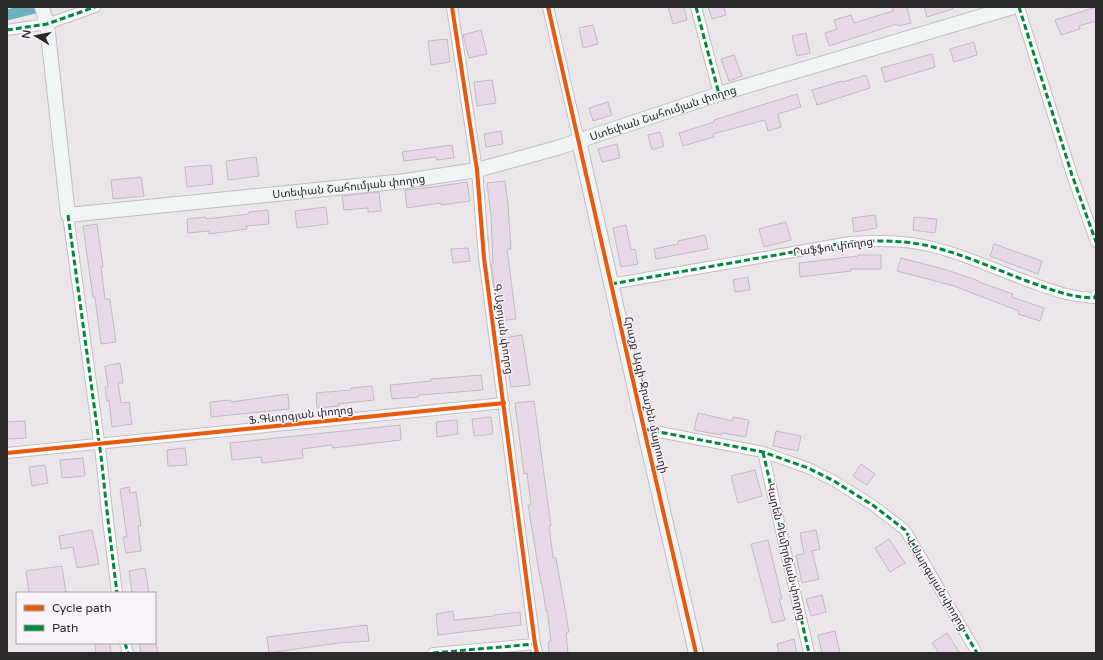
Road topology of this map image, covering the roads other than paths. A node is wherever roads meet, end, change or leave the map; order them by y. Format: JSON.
{"nodes":[{"id":1,"x":95,"y":7,"type":"edge"},
{"id":2,"x":452,"y":7,"type":"edge"},
{"id":3,"x":548,"y":7,"type":"edge"},
{"id":4,"x":696,"y":7,"type":"edge"},
{"id":5,"x":1013,"y":7,"type":"edge"},
{"id":6,"x":1019,"y":7,"type":"edge"},
{"id":7,"x":45,"y":16,"type":"edge"},
{"id":8,"x":7,"y":30,"type":"edge"},
{"id":9,"x":719,"y":94,"type":"junction"},
{"id":10,"x":579,"y":141,"type":"junction"},
{"id":11,"x":477,"y":170,"type":"junction"},
{"id":12,"x":68,"y":215,"type":"junction"},
{"id":13,"x":1096,"y":242,"type":"edge"},
{"id":14,"x":611,"y":284,"type":"junction"},
{"id":15,"x":1096,"y":295,"type":"edge"},
{"id":16,"x":504,"y":403,"type":"junction"},
{"id":17,"x":644,"y":429,"type":"junction"},
{"id":18,"x":99,"y":444,"type":"junction"},
{"id":19,"x":763,"y":452,"type":"junction"},
{"id":20,"x":7,"y":453,"type":"edge"},
{"id":21,"x":117,"y":592,"type":"edge"},
{"id":22,"x":536,"y":648,"type":"edge"},
{"id":23,"x":433,"y":653,"type":"edge"},
{"id":24,"x":696,"y":653,"type":"edge"},
{"id":25,"x":809,"y":653,"type":"edge"},
{"id":26,"x":977,"y":653,"type":"edge"}],
"edges":[{"from":1,"to":7,"type":"street"},
{"from":2,"to":11,"type":"street","name":"Գ.Աջոյան փողոց"},
{"from":3,"to":10,"type":"street"},
{"from":4,"to":9,"type":"street"},
{"from":5,"to":9,"type":"main road","name":"Ստեփան Շահումյան փողոց"},
{"from":6,"to":13,"type":"street"},
{"from":7,"to":8,"type":"street"},
{"from":7,"to":12,"type":"main road"},
{"from":9,"to":10,"type":"main road","name":"Ստեփան Շահումյան փողոց"},
{"from":10,"to":11,"type":"main road","name":"Ստեփան Շահումյան փողոց"},
{"from":10,"to":14,"type":"main road","name":"Հրաշք Այգի-Ջրաշեն մայրուղի"},
{"from":11,"to":12,"type":"main road","name":"Ստեփան Շահումյան փողոց"},
{"from":11,"to":16,"type":"street","name":"Գ.Աջոյան փողոց"},
{"from":12,"to":18,"type":"street"},
{"from":14,"to":15,"type":"street","name":"Րաֆֆու փողոց"},
{"from":14,"to":17,"type":"main road","name":"Հրաշք Այգի-Ջրաշեն մայրուղի"},
{"from":16,"to":18,"type":"street","name":"Ֆ.Գևորգյան փողոց"},
{"from":16,"to":22,"type":"street","name":"Գ.Աջոյան փողոց"},
{"from":17,"to":19,"type":"street","name":"Վ.Սարգսյան փողոց"},
{"from":17,"to":24,"type":"main road","name":"Հրաշք Այգի-Ջրաշեն մայրուղի"},
{"from":18,"to":20,"type":"street","name":"Ֆ.Գևորգյան փողոց"},
{"from":18,"to":21,"type":"street"},
{"from":19,"to":25,"type":"street","name":"Կարեն Դեմիրճյան փողոց"},
{"from":19,"to":26,"type":"street","name":"Վ.Սարգսյան փողոց"},
{"from":22,"to":23,"type":"street"}]}
